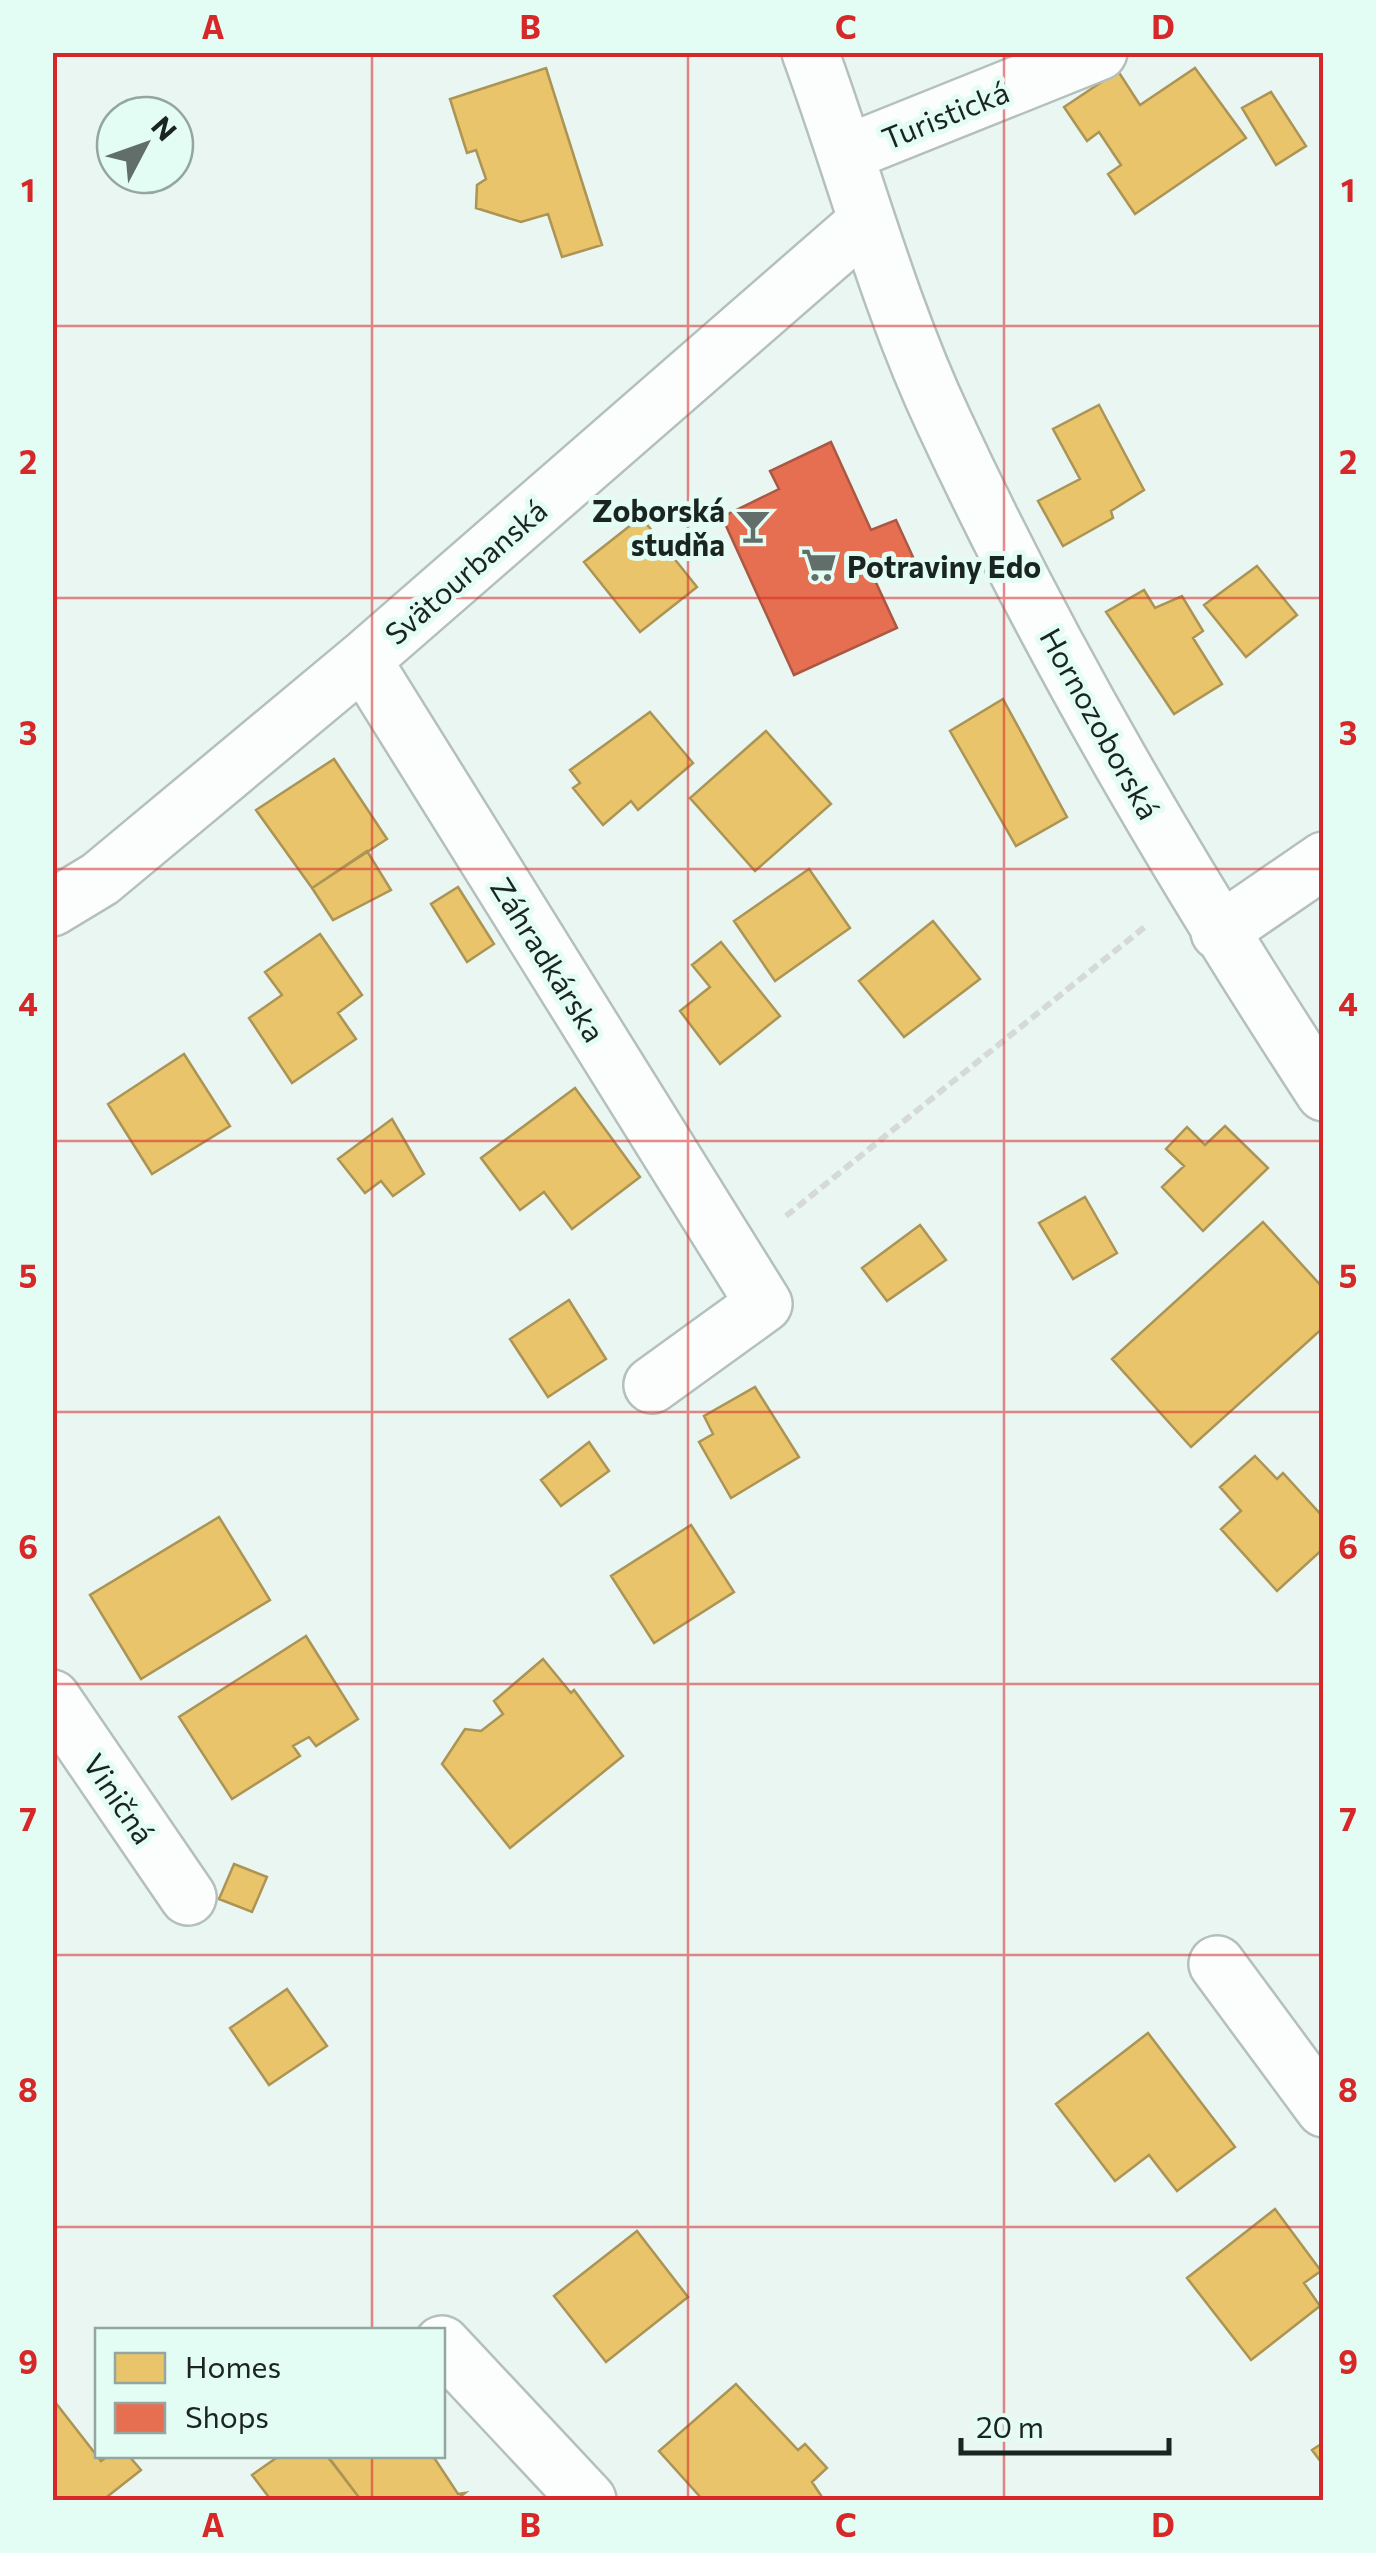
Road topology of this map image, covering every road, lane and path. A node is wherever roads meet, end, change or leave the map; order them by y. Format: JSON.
{"nodes":[{"id":1,"x":810,"y":52,"type":"edge"},
{"id":2,"x":1100,"y":52,"type":"edge"},
{"id":3,"x":847,"y":153,"type":"junction"},
{"id":4,"x":867,"y":221,"type":"junction"},
{"id":5,"x":363,"y":660,"type":"junction"},
{"id":6,"x":1324,"y":860,"type":"edge"},
{"id":7,"x":52,"y":908,"type":"edge"},
{"id":8,"x":1219,"y":932,"type":"junction"},
{"id":9,"x":1136,"y":934,"type":"dead end"},
{"id":10,"x":1324,"y":1094,"type":"edge"},
{"id":11,"x":734,"y":1258,"type":"junction"},
{"id":12,"x":652,"y":1385,"type":"dead end"},
{"id":13,"x":52,"y":1698,"type":"edge"},
{"id":14,"x":188,"y":1897,"type":"dead end"},
{"id":15,"x":1216,"y":1964,"type":"dead end"},
{"id":16,"x":1324,"y":2109,"type":"edge"},
{"id":17,"x":445,"y":2347,"type":"edge"},
{"id":18,"x":588,"y":2500,"type":"edge"}],
"edges":[{"from":1,"to":3,"type":"street","name":"Hornozoborská"},
{"from":2,"to":3,"type":"street","name":"Turistická"},
{"from":3,"to":4,"type":"street","name":"Hornozoborská"},
{"from":4,"to":5,"type":"street","name":"Svätourbanská"},
{"from":4,"to":8,"type":"street","name":"Hornozoborská"},
{"from":5,"to":7,"type":"street","name":"Svätourbanská"},
{"from":5,"to":11,"type":"street","name":"Záhradkárska"},
{"from":6,"to":8,"type":"street"},
{"from":8,"to":10,"type":"street","name":"Hornozoborská"},
{"from":9,"to":11,"type":"path"},
{"from":11,"to":12,"type":"street","name":"Záhradkárska"},
{"from":13,"to":14,"type":"street","name":"Viničná"},
{"from":15,"to":16,"type":"street"},
{"from":17,"to":18,"type":"street"}]}
